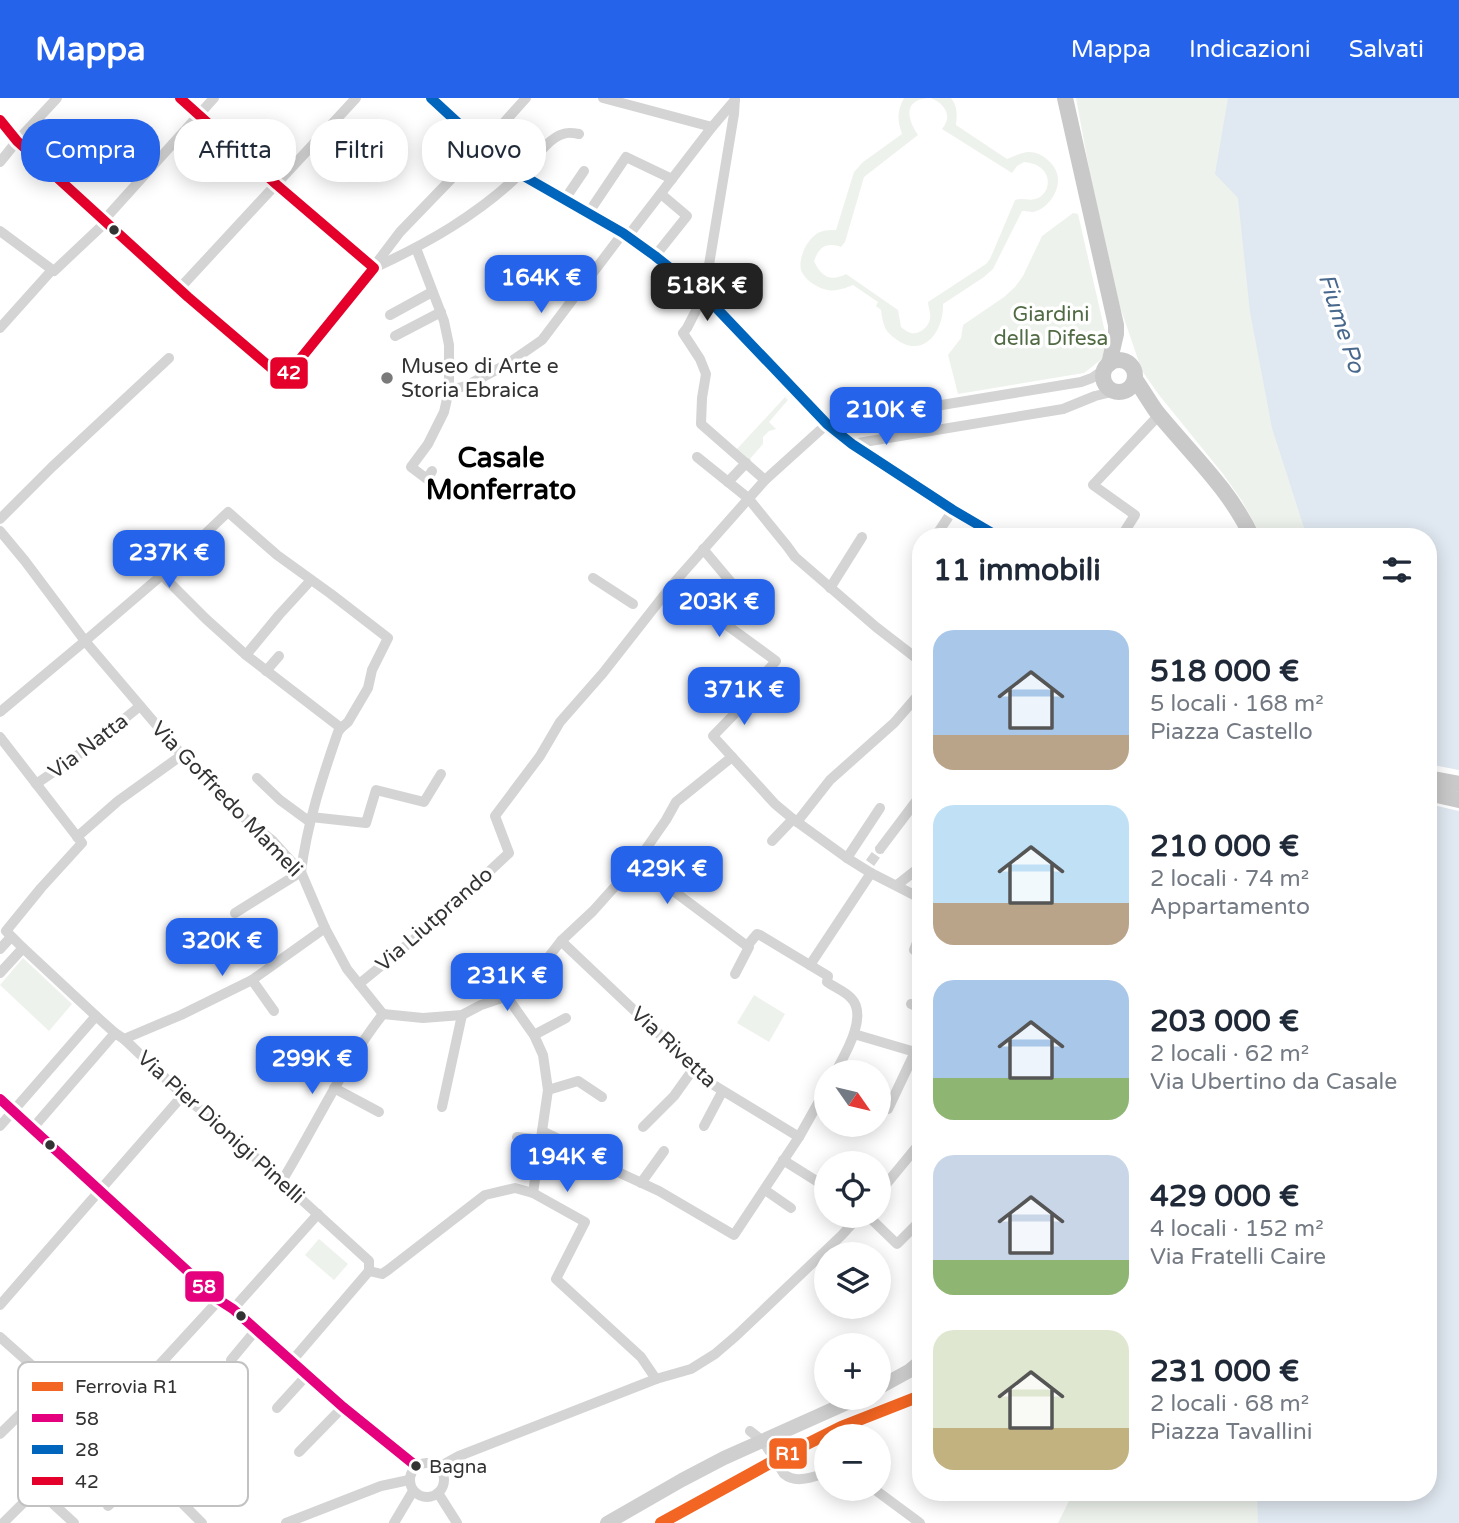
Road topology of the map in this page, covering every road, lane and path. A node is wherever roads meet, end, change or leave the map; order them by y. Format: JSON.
{"nodes":[{"id":1,"x":57,"y":98,"type":"edge"},
{"id":2,"x":180,"y":98,"type":"edge"},
{"id":3,"x":214,"y":98,"type":"edge"},
{"id":4,"x":356,"y":98,"type":"edge"},
{"id":5,"x":431,"y":98,"type":"edge"},
{"id":6,"x":526,"y":98,"type":"edge"},
{"id":7,"x":603,"y":98,"type":"edge"},
{"id":8,"x":1065,"y":98,"type":"edge"},
{"id":9,"x":735,"y":99,"type":"edge"},
{"id":10,"x":198,"y":115,"type":"junction"},
{"id":11,"x":454,"y":119,"type":"edge"},
{"id":12,"x":507,"y":119,"type":"edge"},
{"id":13,"x":0,"y":120,"type":"edge"},
{"id":14,"x":712,"y":127,"type":"junction"},
{"id":15,"x":579,"y":134,"type":"dead end"},
{"id":16,"x":17,"y":141,"type":"junction"},
{"id":17,"x":546,"y":146,"type":"edge"},
{"id":18,"x":0,"y":162,"type":"edge"},
{"id":19,"x":584,"y":171,"type":"dead end"},
{"id":20,"x":672,"y":179,"type":"junction"},
{"id":21,"x":448,"y":182,"type":"edge"},
{"id":22,"x":511,"y":182,"type":"edge"},
{"id":23,"x":534,"y":182,"type":"edge"},
{"id":24,"x":277,"y":185,"type":"junction"},
{"id":25,"x":661,"y":194,"type":"junction"},
{"id":26,"x":565,"y":199,"type":"junction"},
{"id":27,"x":589,"y":212,"type":"junction"},
{"id":28,"x":105,"y":221,"type":"junction"},
{"id":29,"x":0,"y":231,"type":"edge"},
{"id":30,"x":625,"y":235,"type":"junction"},
{"id":31,"x":391,"y":242,"type":"junction"},
{"id":32,"x":415,"y":248,"type":"junction"},
{"id":33,"x":401,"y":255,"type":"junction"},
{"id":34,"x":655,"y":256,"type":"junction"},
{"id":35,"x":374,"y":268,"type":"junction"},
{"id":36,"x":53,"y":271,"type":"junction"},
{"id":37,"x":179,"y":289,"type":"junction"},
{"id":38,"x":432,"y":292,"type":"junction"},
{"id":39,"x":704,"y":295,"type":"junction"},
{"id":40,"x":441,"y":313,"type":"junction"},
{"id":41,"x":390,"y":315,"type":"dead end"},
{"id":42,"x":0,"y":328,"type":"edge"},
{"id":43,"x":1116,"y":334,"type":"junction"},
{"id":44,"x":395,"y":336,"type":"dead end"},
{"id":45,"x":169,"y":358,"type":"dead end"},
{"id":46,"x":1127,"y":362,"type":"junction"},
{"id":47,"x":1107,"y":366,"type":"junction"},
{"id":48,"x":1135,"y":379,"type":"junction"},
{"id":49,"x":449,"y":390,"type":"junction"},
{"id":50,"x":1118,"y":391,"type":"junction"},
{"id":51,"x":1157,"y":411,"type":"junction"},
{"id":52,"x":827,"y":424,"type":"junction"},
{"id":53,"x":852,"y":444,"type":"junction"},
{"id":54,"x":697,"y":457,"type":"dead end"},
{"id":55,"x":746,"y":463,"type":"junction"},
{"id":56,"x":432,"y":471,"type":"dead end"},
{"id":57,"x":765,"y":480,"type":"junction"},
{"id":58,"x":728,"y":482,"type":"junction"},
{"id":59,"x":748,"y":498,"type":"junction"},
{"id":60,"x":953,"y":510,"type":"junction"},
{"id":61,"x":0,"y":519,"type":"edge"},
{"id":62,"x":978,"y":525,"type":"junction"},
{"id":63,"x":771,"y":527,"type":"junction"},
{"id":64,"x":941,"y":528,"type":"edge"},
{"id":65,"x":976,"y":528,"type":"edge"},
{"id":66,"x":983,"y":528,"type":"edge"},
{"id":67,"x":1127,"y":528,"type":"edge"},
{"id":68,"x":1247,"y":528,"type":"edge"},
{"id":69,"x":0,"y":531,"type":"edge"},
{"id":70,"x":762,"y":536,"type":"dead end"},
{"id":71,"x":862,"y":537,"type":"dead end"},
{"id":72,"x":703,"y":549,"type":"junction"},
{"id":73,"x":162,"y":575,"type":"junction"},
{"id":74,"x":593,"y":578,"type":"dead end"},
{"id":75,"x":311,"y":580,"type":"junction"},
{"id":76,"x":672,"y":584,"type":"junction"},
{"id":77,"x":735,"y":587,"type":"dead end"},
{"id":78,"x":830,"y":588,"type":"junction"},
{"id":79,"x":633,"y":604,"type":"dead end"},
{"id":80,"x":85,"y":641,"type":"junction"},
{"id":81,"x":246,"y":655,"type":"junction"},
{"id":82,"x":912,"y":655,"type":"edge"},
{"id":83,"x":279,"y":656,"type":"dead end"},
{"id":84,"x":266,"y":671,"type":"junction"},
{"id":85,"x":912,"y":702,"type":"edge"},
{"id":86,"x":140,"y":706,"type":"junction"},
{"id":87,"x":0,"y":712,"type":"edge"},
{"id":88,"x":341,"y":727,"type":"junction"},
{"id":89,"x":0,"y":737,"type":"edge"},
{"id":90,"x":182,"y":755,"type":"junction"},
{"id":91,"x":732,"y":757,"type":"junction"},
{"id":92,"x":441,"y":774,"type":"dead end"},
{"id":93,"x":257,"y":778,"type":"dead end"},
{"id":94,"x":1437,"y":780,"type":"edge"},
{"id":95,"x":1459,"y":784,"type":"edge"},
{"id":96,"x":36,"y":785,"type":"junction"},
{"id":97,"x":1437,"y":795,"type":"edge"},
{"id":98,"x":1459,"y":800,"type":"edge"},
{"id":99,"x":912,"y":807,"type":"edge"},
{"id":100,"x":880,"y":808,"type":"dead end"},
{"id":101,"x":310,"y":819,"type":"junction"},
{"id":102,"x":795,"y":820,"type":"junction"},
{"id":103,"x":79,"y":840,"type":"junction"},
{"id":104,"x":772,"y":841,"type":"dead end"},
{"id":105,"x":880,"y":849,"type":"tunnel mouth"},
{"id":106,"x":846,"y":858,"type":"junction"},
{"id":107,"x":636,"y":863,"type":"junction"},
{"id":108,"x":869,"y":869,"type":"junction"},
{"id":109,"x":301,"y":872,"type":"junction"},
{"id":110,"x":912,"y":873,"type":"edge"},
{"id":111,"x":897,"y":885,"type":"junction"},
{"id":112,"x":912,"y":893,"type":"edge"},
{"id":113,"x":235,"y":913,"type":"dead end"},
{"id":114,"x":325,"y":928,"type":"junction"},
{"id":115,"x":11,"y":937,"type":"junction"},
{"id":116,"x":561,"y":941,"type":"junction"},
{"id":117,"x":747,"y":946,"type":"junction"},
{"id":118,"x":23,"y":948,"type":"junction"},
{"id":119,"x":0,"y":949,"type":"edge"},
{"id":120,"x":810,"y":965,"type":"junction"},
{"id":121,"x":0,"y":973,"type":"edge"},
{"id":122,"x":735,"y":974,"type":"dead end"},
{"id":123,"x":252,"y":980,"type":"junction"},
{"id":124,"x":359,"y":984,"type":"junction"},
{"id":125,"x":507,"y":997,"type":"junction"},
{"id":126,"x":274,"y":1011,"type":"dead end"},
{"id":127,"x":383,"y":1014,"type":"junction"},
{"id":128,"x":462,"y":1015,"type":"junction"},
{"id":129,"x":96,"y":1016,"type":"junction"},
{"id":130,"x":566,"y":1018,"type":"dead end"},
{"id":131,"x":531,"y":1030,"type":"junction"},
{"id":132,"x":854,"y":1034,"type":"junction"},
{"id":133,"x":120,"y":1036,"type":"junction"},
{"id":134,"x":912,"y":1051,"type":"edge"},
{"id":135,"x":912,"y":1058,"type":"edge"},
{"id":136,"x":841,"y":1060,"type":"edge"},
{"id":137,"x":694,"y":1068,"type":"junction"},
{"id":138,"x":334,"y":1088,"type":"junction"},
{"id":139,"x":548,"y":1090,"type":"junction"},
{"id":140,"x":722,"y":1092,"type":"junction"},
{"id":141,"x":183,"y":1095,"type":"junction"},
{"id":142,"x":602,"y":1097,"type":"dead end"},
{"id":143,"x":0,"y":1099,"type":"edge"},
{"id":144,"x":891,"y":1103,"type":"edge"},
{"id":145,"x":442,"y":1107,"type":"dead end"},
{"id":146,"x":814,"y":1110,"type":"edge"},
{"id":147,"x":13,"y":1111,"type":"junction"},
{"id":148,"x":379,"y":1112,"type":"dead end"},
{"id":149,"x":0,"y":1126,"type":"edge"},
{"id":150,"x":704,"y":1126,"type":"dead end"},
{"id":151,"x":643,"y":1127,"type":"dead end"},
{"id":152,"x":32,"y":1129,"type":"junction"},
{"id":153,"x":517,"y":1136,"type":"dead end"},
{"id":154,"x":541,"y":1136,"type":"junction"},
{"id":155,"x":799,"y":1137,"type":"junction"},
{"id":156,"x":664,"y":1151,"type":"dead end"},
{"id":157,"x":912,"y":1153,"type":"edge"},
{"id":158,"x":783,"y":1160,"type":"junction"},
{"id":159,"x":814,"y":1179,"type":"edge"},
{"id":160,"x":891,"y":1180,"type":"edge"},
{"id":161,"x":282,"y":1181,"type":"junction"},
{"id":162,"x":641,"y":1182,"type":"junction"},
{"id":163,"x":765,"y":1190,"type":"junction"},
{"id":164,"x":99,"y":1191,"type":"junction"},
{"id":165,"x":533,"y":1193,"type":"junction"},
{"id":166,"x":791,"y":1208,"type":"dead end"},
{"id":167,"x":318,"y":1214,"type":"junction"},
{"id":168,"x":847,"y":1228,"type":"edge"},
{"id":169,"x":880,"y":1228,"type":"edge"},
{"id":170,"x":912,"y":1229,"type":"edge"},
{"id":171,"x":369,"y":1271,"type":"junction"},
{"id":172,"x":219,"y":1300,"type":"junction"},
{"id":173,"x":0,"y":1305,"type":"edge"},
{"id":174,"x":233,"y":1309,"type":"junction"},
{"id":175,"x":256,"y":1330,"type":"junction"},
{"id":176,"x":0,"y":1337,"type":"edge"},
{"id":177,"x":231,"y":1360,"type":"dead end"},
{"id":178,"x":28,"y":1362,"type":"edge"},
{"id":179,"x":162,"y":1362,"type":"edge"},
{"id":180,"x":291,"y":1362,"type":"junction"},
{"id":181,"x":912,"y":1369,"type":"edge"},
{"id":182,"x":307,"y":1376,"type":"junction"},
{"id":183,"x":656,"y":1379,"type":"junction"},
{"id":184,"x":891,"y":1381,"type":"edge"},
{"id":185,"x":343,"y":1407,"type":"junction"},
{"id":186,"x":278,"y":1408,"type":"dead end"},
{"id":187,"x":831,"y":1410,"type":"edge"},
{"id":188,"x":18,"y":1417,"type":"edge"},
{"id":189,"x":750,"y":1431,"type":"dead end"},
{"id":190,"x":0,"y":1434,"type":"edge"},
{"id":191,"x":763,"y":1441,"type":"junction"},
{"id":192,"x":299,"y":1451,"type":"dead end"},
{"id":193,"x":416,"y":1466,"type":"junction"},
{"id":194,"x":439,"y":1467,"type":"junction"},
{"id":195,"x":814,"y":1476,"type":"edge"},
{"id":196,"x":411,"y":1486,"type":"junction"},
{"id":197,"x":438,"y":1493,"type":"junction"},
{"id":198,"x":889,"y":1501,"type":"edge"},
{"id":199,"x":20,"y":1506,"type":"edge"},
{"id":200,"x":56,"y":1506,"type":"edge"},
{"id":201,"x":185,"y":1506,"type":"edge"},
{"id":202,"x":915,"y":1522,"type":"edge"},
{"id":203,"x":3,"y":1523,"type":"edge"},
{"id":204,"x":74,"y":1523,"type":"edge"},
{"id":205,"x":202,"y":1523,"type":"edge"},
{"id":206,"x":286,"y":1523,"type":"edge"},
{"id":207,"x":394,"y":1523,"type":"edge"},
{"id":208,"x":457,"y":1523,"type":"edge"},
{"id":209,"x":607,"y":1523,"type":"edge"}],
"edges":[{"from":1,"to":16,"type":"street"},
{"from":2,"to":10,"type":"street"},
{"from":3,"to":10,"type":"street"},
{"from":4,"to":24,"type":"street"},
{"from":5,"to":11,"type":"street"},
{"from":6,"to":12,"type":"street"},
{"from":7,"to":14,"type":"street"},
{"from":8,"to":43,"type":"main road"},
{"from":9,"to":14,"type":"street"},
{"from":9,"to":39,"type":"street"},
{"from":10,"to":24,"type":"street"},
{"from":10,"to":28,"type":"street"},
{"from":13,"to":16,"type":"street"},
{"from":14,"to":20,"type":"street"},
{"from":15,"to":17,"type":"street"},
{"from":16,"to":18,"type":"street"},
{"from":16,"to":28,"type":"street"},
{"from":19,"to":26,"type":"street"},
{"from":20,"to":25,"type":"street"},
{"from":20,"to":27,"type":"street"},
{"from":21,"to":31,"type":"street"},
{"from":22,"to":32,"type":"street"},
{"from":23,"to":26,"type":"street"},
{"from":24,"to":35,"type":"street"},
{"from":24,"to":37,"type":"street"},
{"from":25,"to":30,"type":"street"},
{"from":25,"to":34,"type":"street"},
{"from":26,"to":27,"type":"street"},
{"from":27,"to":30,"type":"street"},
{"from":28,"to":36,"type":"street"},
{"from":28,"to":37,"type":"street"},
{"from":29,"to":36,"type":"street"},
{"from":30,"to":34,"type":"street"},
{"from":30,"to":49,"type":"street"},
{"from":31,"to":33,"type":"street"},
{"from":31,"to":35,"type":"street"},
{"from":32,"to":33,"type":"street"},
{"from":32,"to":38,"type":"street"},
{"from":33,"to":35,"type":"street"},
{"from":34,"to":39,"type":"street"},
{"from":35,"to":37,"type":"street"},
{"from":36,"to":42,"type":"street"},
{"from":38,"to":40,"type":"street"},
{"from":38,"to":41,"type":"street"},
{"from":39,"to":52,"type":"street"},
{"from":39,"to":55,"type":"street"},
{"from":40,"to":44,"type":"street"},
{"from":40,"to":49,"type":"street"},
{"from":43,"to":46,"type":"main road"},
{"from":43,"to":47,"type":"main road"},
{"from":45,"to":61,"type":"street"},
{"from":46,"to":47,"type":"main road"},
{"from":46,"to":48,"type":"main road"},
{"from":47,"to":50,"type":"main road"},
{"from":47,"to":52,"type":"street"},
{"from":48,"to":50,"type":"main road"},
{"from":48,"to":51,"type":"main road"},
{"from":49,"to":56,"type":"street"},
{"from":50,"to":51,"type":"main road"},
{"from":50,"to":53,"type":"street"},
{"from":51,"to":67,"type":"street"},
{"from":51,"to":68,"type":"main road"},
{"from":52,"to":53,"type":"street"},
{"from":52,"to":57,"type":"street"},
{"from":53,"to":60,"type":"street"},
{"from":54,"to":58,"type":"street"},
{"from":55,"to":57,"type":"street"},
{"from":55,"to":58,"type":"street"},
{"from":57,"to":59,"type":"street"},
{"from":58,"to":59,"type":"street"},
{"from":59,"to":63,"type":"street"},
{"from":59,"to":72,"type":"street"},
{"from":60,"to":62,"type":"street"},
{"from":60,"to":64,"type":"street"},
{"from":62,"to":65,"type":"street"},
{"from":62,"to":66,"type":"street"},
{"from":63,"to":70,"type":"street"},
{"from":63,"to":78,"type":"street"},
{"from":69,"to":80,"type":"street","name":"Via Goffredo Mameli"},
{"from":71,"to":78,"type":"street"},
{"from":72,"to":76,"type":"street"},
{"from":72,"to":77,"type":"street"},
{"from":73,"to":75,"type":"street"},
{"from":73,"to":80,"type":"street"},
{"from":73,"to":81,"type":"street"},
{"from":74,"to":79,"type":"street"},
{"from":75,"to":81,"type":"street"},
{"from":75,"to":88,"type":"street"},
{"from":76,"to":91,"type":"street"},
{"from":76,"to":124,"type":"street","name":"Via Liutprando"},
{"from":78,"to":82,"type":"street"},
{"from":80,"to":86,"type":"street","name":"Via Goffredo Mameli"},
{"from":80,"to":87,"type":"street"},
{"from":81,"to":84,"type":"street"},
{"from":83,"to":84,"type":"street"},
{"from":84,"to":88,"type":"street"},
{"from":85,"to":102,"type":"street"},
{"from":86,"to":90,"type":"street","name":"Via Goffredo Mameli"},
{"from":86,"to":96,"type":"street","name":"Via Natta"},
{"from":88,"to":101,"type":"street"},
{"from":89,"to":96,"type":"street"},
{"from":90,"to":103,"type":"street"},
{"from":90,"to":109,"type":"street","name":"Via Goffredo Mameli"},
{"from":91,"to":102,"type":"street"},
{"from":91,"to":107,"type":"street"},
{"from":92,"to":101,"type":"street"},
{"from":93,"to":101,"type":"street"},
{"from":94,"to":95,"type":"main road"},
{"from":96,"to":103,"type":"street"},
{"from":97,"to":98,"type":"main road"},
{"from":99,"to":105,"type":"street"},
{"from":100,"to":106,"type":"street"},
{"from":101,"to":109,"type":"street"},
{"from":102,"to":104,"type":"street"},
{"from":102,"to":106,"type":"street"},
{"from":103,"to":115,"type":"street"},
{"from":106,"to":108,"type":"street"},
{"from":107,"to":116,"type":"street"},
{"from":107,"to":117,"type":"street"},
{"from":108,"to":111,"type":"street"},
{"from":108,"to":120,"type":"street"},
{"from":109,"to":113,"type":"street"},
{"from":109,"to":114,"type":"street","name":"Via Goffredo Mameli"},
{"from":110,"to":111,"type":"street"},
{"from":111,"to":112,"type":"street"},
{"from":114,"to":123,"type":"street"},
{"from":114,"to":124,"type":"street","name":"Via Goffredo Mameli"},
{"from":115,"to":118,"type":"street","name":"Via Pier Dionigi Pinelli"},
{"from":115,"to":119,"type":"street"},
{"from":116,"to":125,"type":"street"},
{"from":116,"to":137,"type":"street","name":"Via Rivetta"},
{"from":117,"to":120,"type":"street"},
{"from":117,"to":122,"type":"street"},
{"from":118,"to":121,"type":"street"},
{"from":118,"to":129,"type":"street","name":"Via Pier Dionigi Pinelli"},
{"from":120,"to":132,"type":"street"},
{"from":123,"to":126,"type":"street"},
{"from":123,"to":133,"type":"street"},
{"from":124,"to":127,"type":"street","name":"Via Goffredo Mameli"},
{"from":125,"to":128,"type":"street"},
{"from":125,"to":131,"type":"street"},
{"from":127,"to":128,"type":"street"},
{"from":127,"to":138,"type":"street"},
{"from":128,"to":145,"type":"street"},
{"from":129,"to":133,"type":"street","name":"Via Pier Dionigi Pinelli"},
{"from":129,"to":147,"type":"street"},
{"from":130,"to":131,"type":"street"},
{"from":131,"to":139,"type":"street"},
{"from":132,"to":134,"type":"street"},
{"from":132,"to":136,"type":"street"},
{"from":133,"to":141,"type":"street","name":"Via Pier Dionigi Pinelli"},
{"from":133,"to":152,"type":"street"},
{"from":135,"to":144,"type":"street"},
{"from":137,"to":140,"type":"street","name":"Via Rivetta"},
{"from":137,"to":151,"type":"street"},
{"from":138,"to":148,"type":"street"},
{"from":138,"to":161,"type":"street"},
{"from":139,"to":142,"type":"street"},
{"from":139,"to":154,"type":"street"},
{"from":140,"to":150,"type":"street"},
{"from":140,"to":155,"type":"street","name":"Via Rivetta"},
{"from":141,"to":161,"type":"street","name":"Via Pier Dionigi Pinelli"},
{"from":141,"to":164,"type":"street"},
{"from":143,"to":147,"type":"street"},
{"from":146,"to":155,"type":"street"},
{"from":147,"to":149,"type":"street"},
{"from":147,"to":152,"type":"street"},
{"from":152,"to":164,"type":"street"},
{"from":153,"to":154,"type":"street"},
{"from":154,"to":162,"type":"street"},
{"from":154,"to":165,"type":"street"},
{"from":155,"to":158,"type":"street"},
{"from":156,"to":162,"type":"street"},
{"from":157,"to":160,"type":"street"},
{"from":158,"to":159,"type":"street"},
{"from":158,"to":163,"type":"street"},
{"from":161,"to":167,"type":"street","name":"Via Pier Dionigi Pinelli"},
{"from":162,"to":163,"type":"street"},
{"from":163,"to":166,"type":"street"},
{"from":164,"to":172,"type":"street"},
{"from":164,"to":173,"type":"street"},
{"from":165,"to":171,"type":"street"},
{"from":165,"to":183,"type":"street"},
{"from":167,"to":171,"type":"street","name":"Via Pier Dionigi Pinelli"},
{"from":167,"to":174,"type":"street"},
{"from":168,"to":183,"type":"street"},
{"from":169,"to":170,"type":"street"},
{"from":171,"to":180,"type":"street"},
{"from":172,"to":174,"type":"street"},
{"from":172,"to":179,"type":"street"},
{"from":174,"to":175,"type":"street"},
{"from":175,"to":177,"type":"street"},
{"from":175,"to":180,"type":"street"},
{"from":176,"to":178,"type":"street"},
{"from":180,"to":182,"type":"street"},
{"from":181,"to":184,"type":"main road"},
{"from":182,"to":185,"type":"street"},
{"from":182,"to":186,"type":"street"},
{"from":183,"to":194,"type":"street"},
{"from":185,"to":192,"type":"street"},
{"from":185,"to":193,"type":"street"},
{"from":187,"to":191,"type":"main road"},
{"from":188,"to":190,"type":"street"},
{"from":189,"to":191,"type":"street"},
{"from":191,"to":195,"type":"street"},
{"from":191,"to":209,"type":"main road"},
{"from":193,"to":194,"type":"street"},
{"from":193,"to":196,"type":"street"},
{"from":194,"to":197,"type":"street"},
{"from":196,"to":197,"type":"street"},
{"from":196,"to":206,"type":"street"},
{"from":196,"to":207,"type":"street"},
{"from":197,"to":208,"type":"street"},
{"from":198,"to":202,"type":"street"},
{"from":199,"to":203,"type":"street"},
{"from":200,"to":204,"type":"street"},
{"from":201,"to":205,"type":"street"}]}
